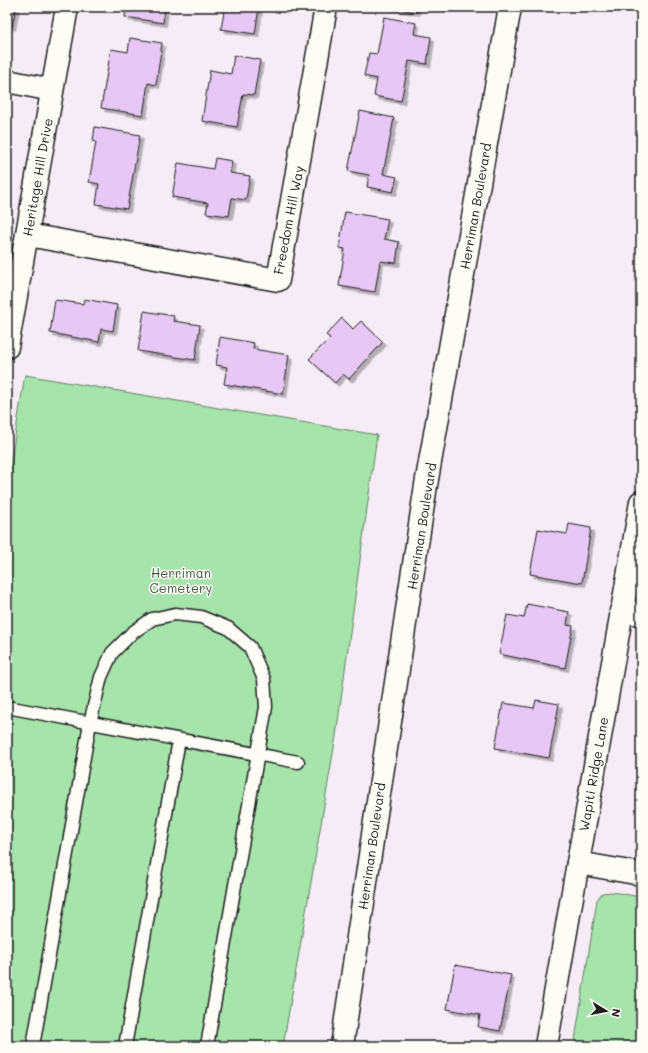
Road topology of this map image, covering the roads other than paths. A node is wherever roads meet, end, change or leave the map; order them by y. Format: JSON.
{"nodes":[{"id":1,"x":67,"y":7,"type":"edge"},
{"id":2,"x":326,"y":7,"type":"edge"},
{"id":3,"x":510,"y":7,"type":"edge"},
{"id":4,"x":7,"y":81,"type":"edge"},
{"id":5,"x":52,"y":90,"type":"junction"},
{"id":6,"x":28,"y":235,"type":"junction"},
{"id":7,"x":7,"y":348,"type":"edge"},
{"id":8,"x":641,"y":502,"type":"edge"},
{"id":9,"x":631,"y":612,"type":"edge"},
{"id":10,"x":7,"y":707,"type":"edge"},
{"id":11,"x":90,"y":723,"type":"junction"},
{"id":12,"x":179,"y":740,"type":"junction"},
{"id":13,"x":258,"y":755,"type":"junction"},
{"id":14,"x":298,"y":762,"type":"dead end"},
{"id":15,"x":578,"y":863,"type":"junction"},
{"id":16,"x":641,"y":874,"type":"edge"},
{"id":17,"x":33,"y":1046,"type":"edge"},
{"id":18,"x":125,"y":1046,"type":"edge"},
{"id":19,"x":207,"y":1046,"type":"edge"},
{"id":20,"x":342,"y":1046,"type":"edge"},
{"id":21,"x":546,"y":1046,"type":"edge"}],
"edges":[{"from":1,"to":5,"type":"street","name":"Heritage Hill Drive"},
{"from":2,"to":6,"type":"street","name":"Freedom Hill Way"},
{"from":3,"to":20,"type":"street","name":"Herriman Boulevard"},
{"from":4,"to":5,"type":"street"},
{"from":5,"to":6,"type":"street","name":"Heritage Hill Drive"},
{"from":6,"to":7,"type":"street","name":"Heritage Hill Drive"},
{"from":8,"to":9,"type":"street","name":"Wapiti Ridge Lane"},
{"from":9,"to":15,"type":"street","name":"Wapiti Ridge Lane"},
{"from":10,"to":11,"type":"lane"},
{"from":11,"to":12,"type":"lane"},
{"from":11,"to":13,"type":"lane"},
{"from":11,"to":17,"type":"lane"},
{"from":12,"to":13,"type":"lane"},
{"from":12,"to":18,"type":"lane"},
{"from":13,"to":14,"type":"lane"},
{"from":13,"to":19,"type":"lane"},
{"from":15,"to":16,"type":"street"},
{"from":15,"to":21,"type":"street","name":"Wapiti Ridge Lane"}]}
